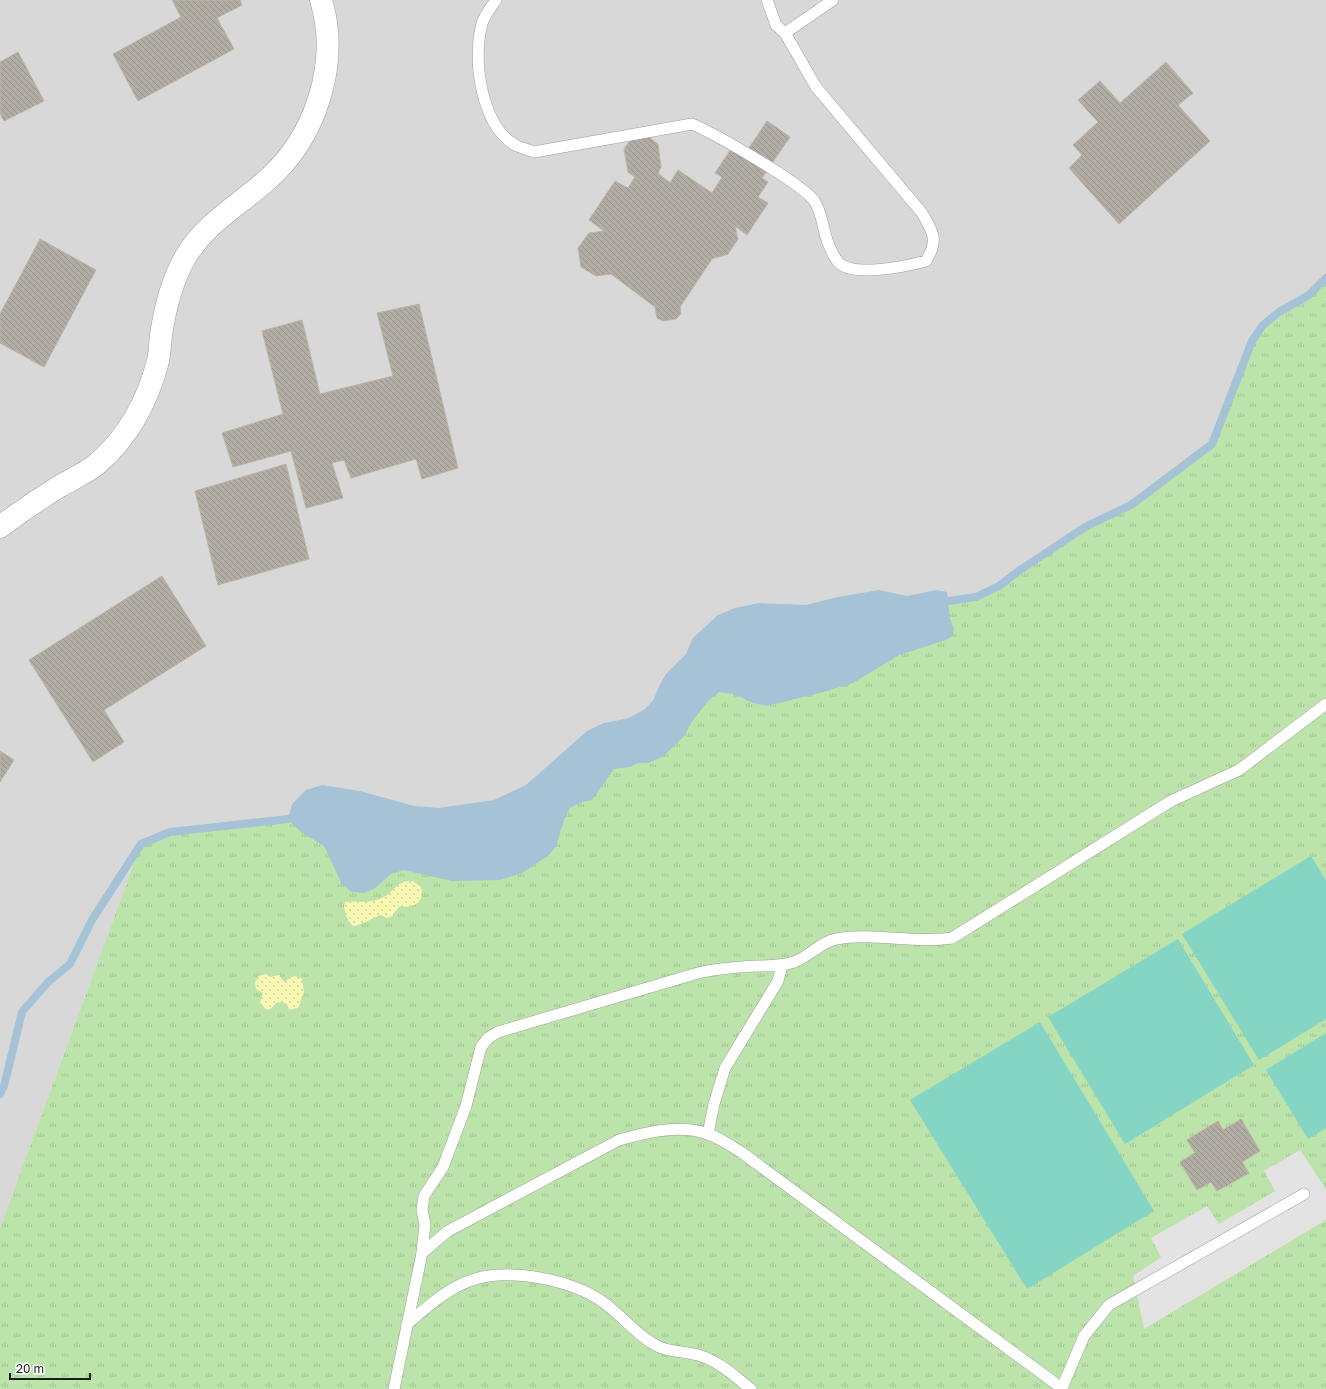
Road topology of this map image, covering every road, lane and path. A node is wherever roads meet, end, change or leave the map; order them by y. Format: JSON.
{"nodes":[{"id":1,"x":321,"y":0,"type":"edge"},
{"id":2,"x":496,"y":0,"type":"edge"},
{"id":3,"x":767,"y":0,"type":"edge"},
{"id":4,"x":833,"y":0,"type":"edge"},
{"id":5,"x":786,"y":33,"type":"junction"},
{"id":6,"x":0,"y":527,"type":"edge"},
{"id":7,"x":1326,"y":704,"type":"edge"},
{"id":8,"x":782,"y":965,"type":"junction"},
{"id":9,"x":708,"y":1134,"type":"junction"},
{"id":10,"x":1304,"y":1194,"type":"dead end"},
{"id":11,"x":422,"y":1253,"type":"junction"},
{"id":12,"x":407,"y":1324,"type":"junction"},
{"id":13,"x":394,"y":1389,"type":"edge"},
{"id":14,"x":751,"y":1389,"type":"edge"},
{"id":15,"x":1062,"y":1389,"type":"edge"}],
"edges":[{"from":1,"to":6,"type":"street"},
{"from":2,"to":5,"type":"lane"},
{"from":3,"to":5,"type":"lane"},
{"from":4,"to":5,"type":"lane"},
{"from":7,"to":8,"type":"lane"},
{"from":8,"to":9,"type":"lane"},
{"from":8,"to":11,"type":"lane"},
{"from":9,"to":11,"type":"lane"},
{"from":9,"to":15,"type":"lane"},
{"from":10,"to":15,"type":"lane"},
{"from":11,"to":12,"type":"lane"},
{"from":12,"to":13,"type":"lane"},
{"from":12,"to":14,"type":"lane"}]}
